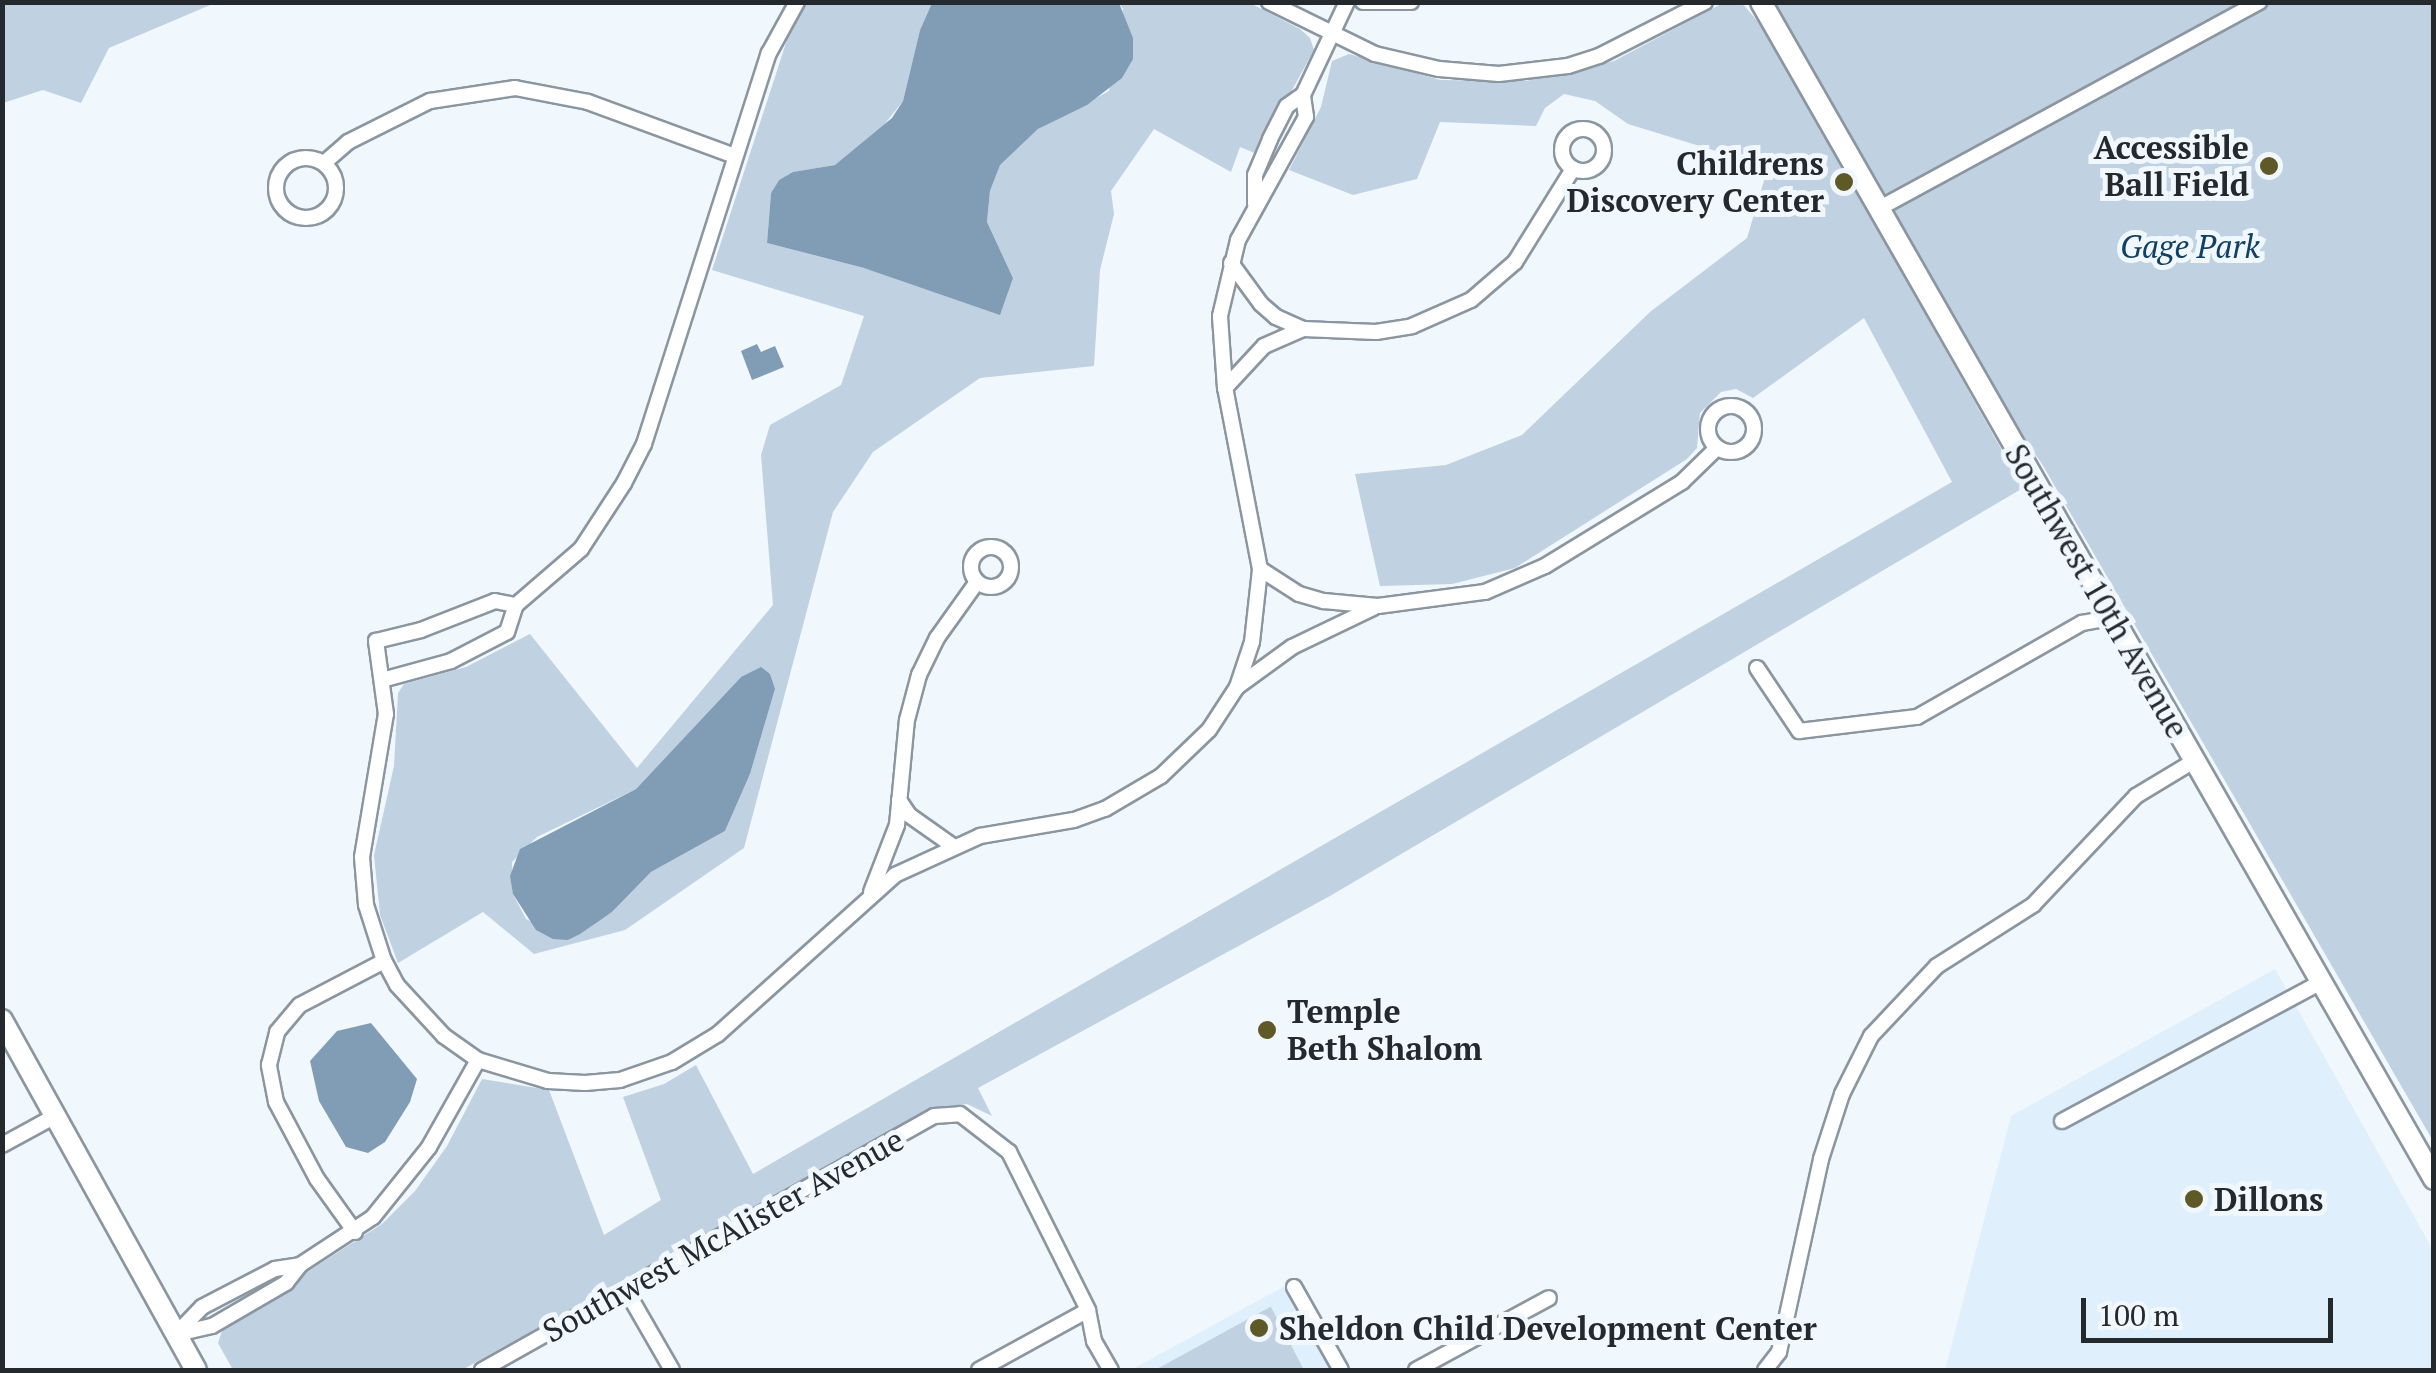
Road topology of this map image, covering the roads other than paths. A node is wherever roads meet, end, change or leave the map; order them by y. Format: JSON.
{"nodes":[{"id":1,"x":796,"y":2,"type":"edge"},
{"id":2,"x":1269,"y":2,"type":"edge"},
{"id":3,"x":1347,"y":2,"type":"edge"},
{"id":4,"x":1363,"y":2,"type":"edge"},
{"id":5,"x":1411,"y":2,"type":"edge"},
{"id":6,"x":1706,"y":2,"type":"edge"},
{"id":7,"x":1761,"y":2,"type":"edge"},
{"id":8,"x":2260,"y":2,"type":"edge"},
{"id":9,"x":1332,"y":34,"type":"junction"},
{"id":10,"x":1303,"y":95,"type":"junction"},
{"id":11,"x":735,"y":156,"type":"junction"},
{"id":12,"x":324,"y":163,"type":"junction"},
{"id":13,"x":1573,"y":169,"type":"dead end"},
{"id":14,"x":1256,"y":204,"type":"junction"},
{"id":15,"x":1878,"y":209,"type":"junction"},
{"id":16,"x":1231,"y":263,"type":"junction"},
{"id":17,"x":1303,"y":329,"type":"junction"},
{"id":18,"x":1225,"y":388,"type":"junction"},
{"id":19,"x":1717,"y":448,"type":"dead end"},
{"id":20,"x":1260,"y":568,"type":"junction"},
{"id":21,"x":977,"y":582,"type":"dead end"},
{"id":22,"x":516,"y":606,"type":"junction"},
{"id":23,"x":1378,"y":606,"type":"junction"},
{"id":24,"x":2111,"y":618,"type":"junction"},
{"id":25,"x":1757,"y":668,"type":"dead end"},
{"id":26,"x":382,"y":680,"type":"junction"},
{"id":27,"x":1238,"y":687,"type":"junction"},
{"id":28,"x":2194,"y":761,"type":"junction"},
{"id":29,"x":900,"y":800,"type":"junction"},
{"id":30,"x":953,"y":846,"type":"junction"},
{"id":31,"x":870,"y":896,"type":"junction"},
{"id":32,"x":384,"y":961,"type":"junction"},
{"id":33,"x":2321,"y":982,"type":"junction"},
{"id":34,"x":2,"y":1020,"type":"edge"},
{"id":35,"x":478,"y":1060,"type":"junction"},
{"id":36,"x":58,"y":1114,"type":"junction"},
{"id":37,"x":2062,"y":1121,"type":"dead end"},
{"id":38,"x":2,"y":1145,"type":"edge"},
{"id":39,"x":2434,"y":1179,"type":"edge"},
{"id":40,"x":355,"y":1232,"type":"junction"},
{"id":41,"x":1294,"y":1287,"type":"dead end"},
{"id":42,"x":626,"y":1290,"type":"junction"},
{"id":43,"x":1549,"y":1298,"type":"dead end"},
{"id":44,"x":1088,"y":1310,"type":"junction"},
{"id":45,"x":176,"y":1334,"type":"junction"},
{"id":46,"x":1774,"y":1369,"type":"edge"},
{"id":47,"x":196,"y":1370,"type":"edge"},
{"id":48,"x":482,"y":1370,"type":"edge"},
{"id":49,"x":672,"y":1370,"type":"edge"},
{"id":50,"x":979,"y":1370,"type":"edge"},
{"id":51,"x":1111,"y":1370,"type":"edge"},
{"id":52,"x":1342,"y":1370,"type":"edge"},
{"id":53,"x":1416,"y":1370,"type":"edge"}],
"edges":[{"from":1,"to":11,"type":"street"},
{"from":2,"to":9,"type":"street"},
{"from":3,"to":9,"type":"street"},
{"from":4,"to":5,"type":"street"},
{"from":6,"to":9,"type":"street"},
{"from":7,"to":15,"type":"main road","name":"Southwest 10th Avenue"},
{"from":8,"to":15,"type":"street"},
{"from":9,"to":10,"type":"street"},
{"from":10,"to":14,"type":"street"},
{"from":10,"to":14,"type":"street"},
{"from":11,"to":12,"type":"street"},
{"from":11,"to":22,"type":"street"},
{"from":12,"to":12,"type":"street"},
{"from":13,"to":17,"type":"street"},
{"from":14,"to":16,"type":"street"},
{"from":15,"to":24,"type":"main road","name":"Southwest 10th Avenue"},
{"from":16,"to":17,"type":"street"},
{"from":16,"to":18,"type":"street"},
{"from":17,"to":18,"type":"street"},
{"from":18,"to":20,"type":"street"},
{"from":19,"to":23,"type":"street"},
{"from":20,"to":23,"type":"street"},
{"from":20,"to":27,"type":"street"},
{"from":21,"to":29,"type":"street"},
{"from":22,"to":26,"type":"street"},
{"from":22,"to":26,"type":"street"},
{"from":23,"to":27,"type":"street"},
{"from":24,"to":25,"type":"street"},
{"from":24,"to":28,"type":"main road","name":"Southwest 10th Avenue"},
{"from":26,"to":32,"type":"street"},
{"from":27,"to":30,"type":"street"},
{"from":28,"to":33,"type":"main road","name":"Southwest 10th Avenue"},
{"from":28,"to":46,"type":"street"},
{"from":29,"to":30,"type":"street"},
{"from":29,"to":31,"type":"street"},
{"from":30,"to":31,"type":"street"},
{"from":31,"to":35,"type":"street"},
{"from":32,"to":35,"type":"street"},
{"from":32,"to":40,"type":"street"},
{"from":33,"to":37,"type":"street"},
{"from":33,"to":39,"type":"main road","name":"Southwest 10th Avenue"},
{"from":34,"to":36,"type":"main road"},
{"from":35,"to":40,"type":"street"},
{"from":36,"to":38,"type":"street"},
{"from":36,"to":45,"type":"main road"},
{"from":40,"to":45,"type":"street"},
{"from":41,"to":52,"type":"street"},
{"from":42,"to":44,"type":"street","name":"Southwest McAlister Avenue"},
{"from":42,"to":48,"type":"street","name":"Southwest McAlister Avenue"},
{"from":42,"to":49,"type":"street"},
{"from":43,"to":53,"type":"street"},
{"from":44,"to":50,"type":"street"},
{"from":44,"to":51,"type":"street"},
{"from":45,"to":47,"type":"main road"}]}
